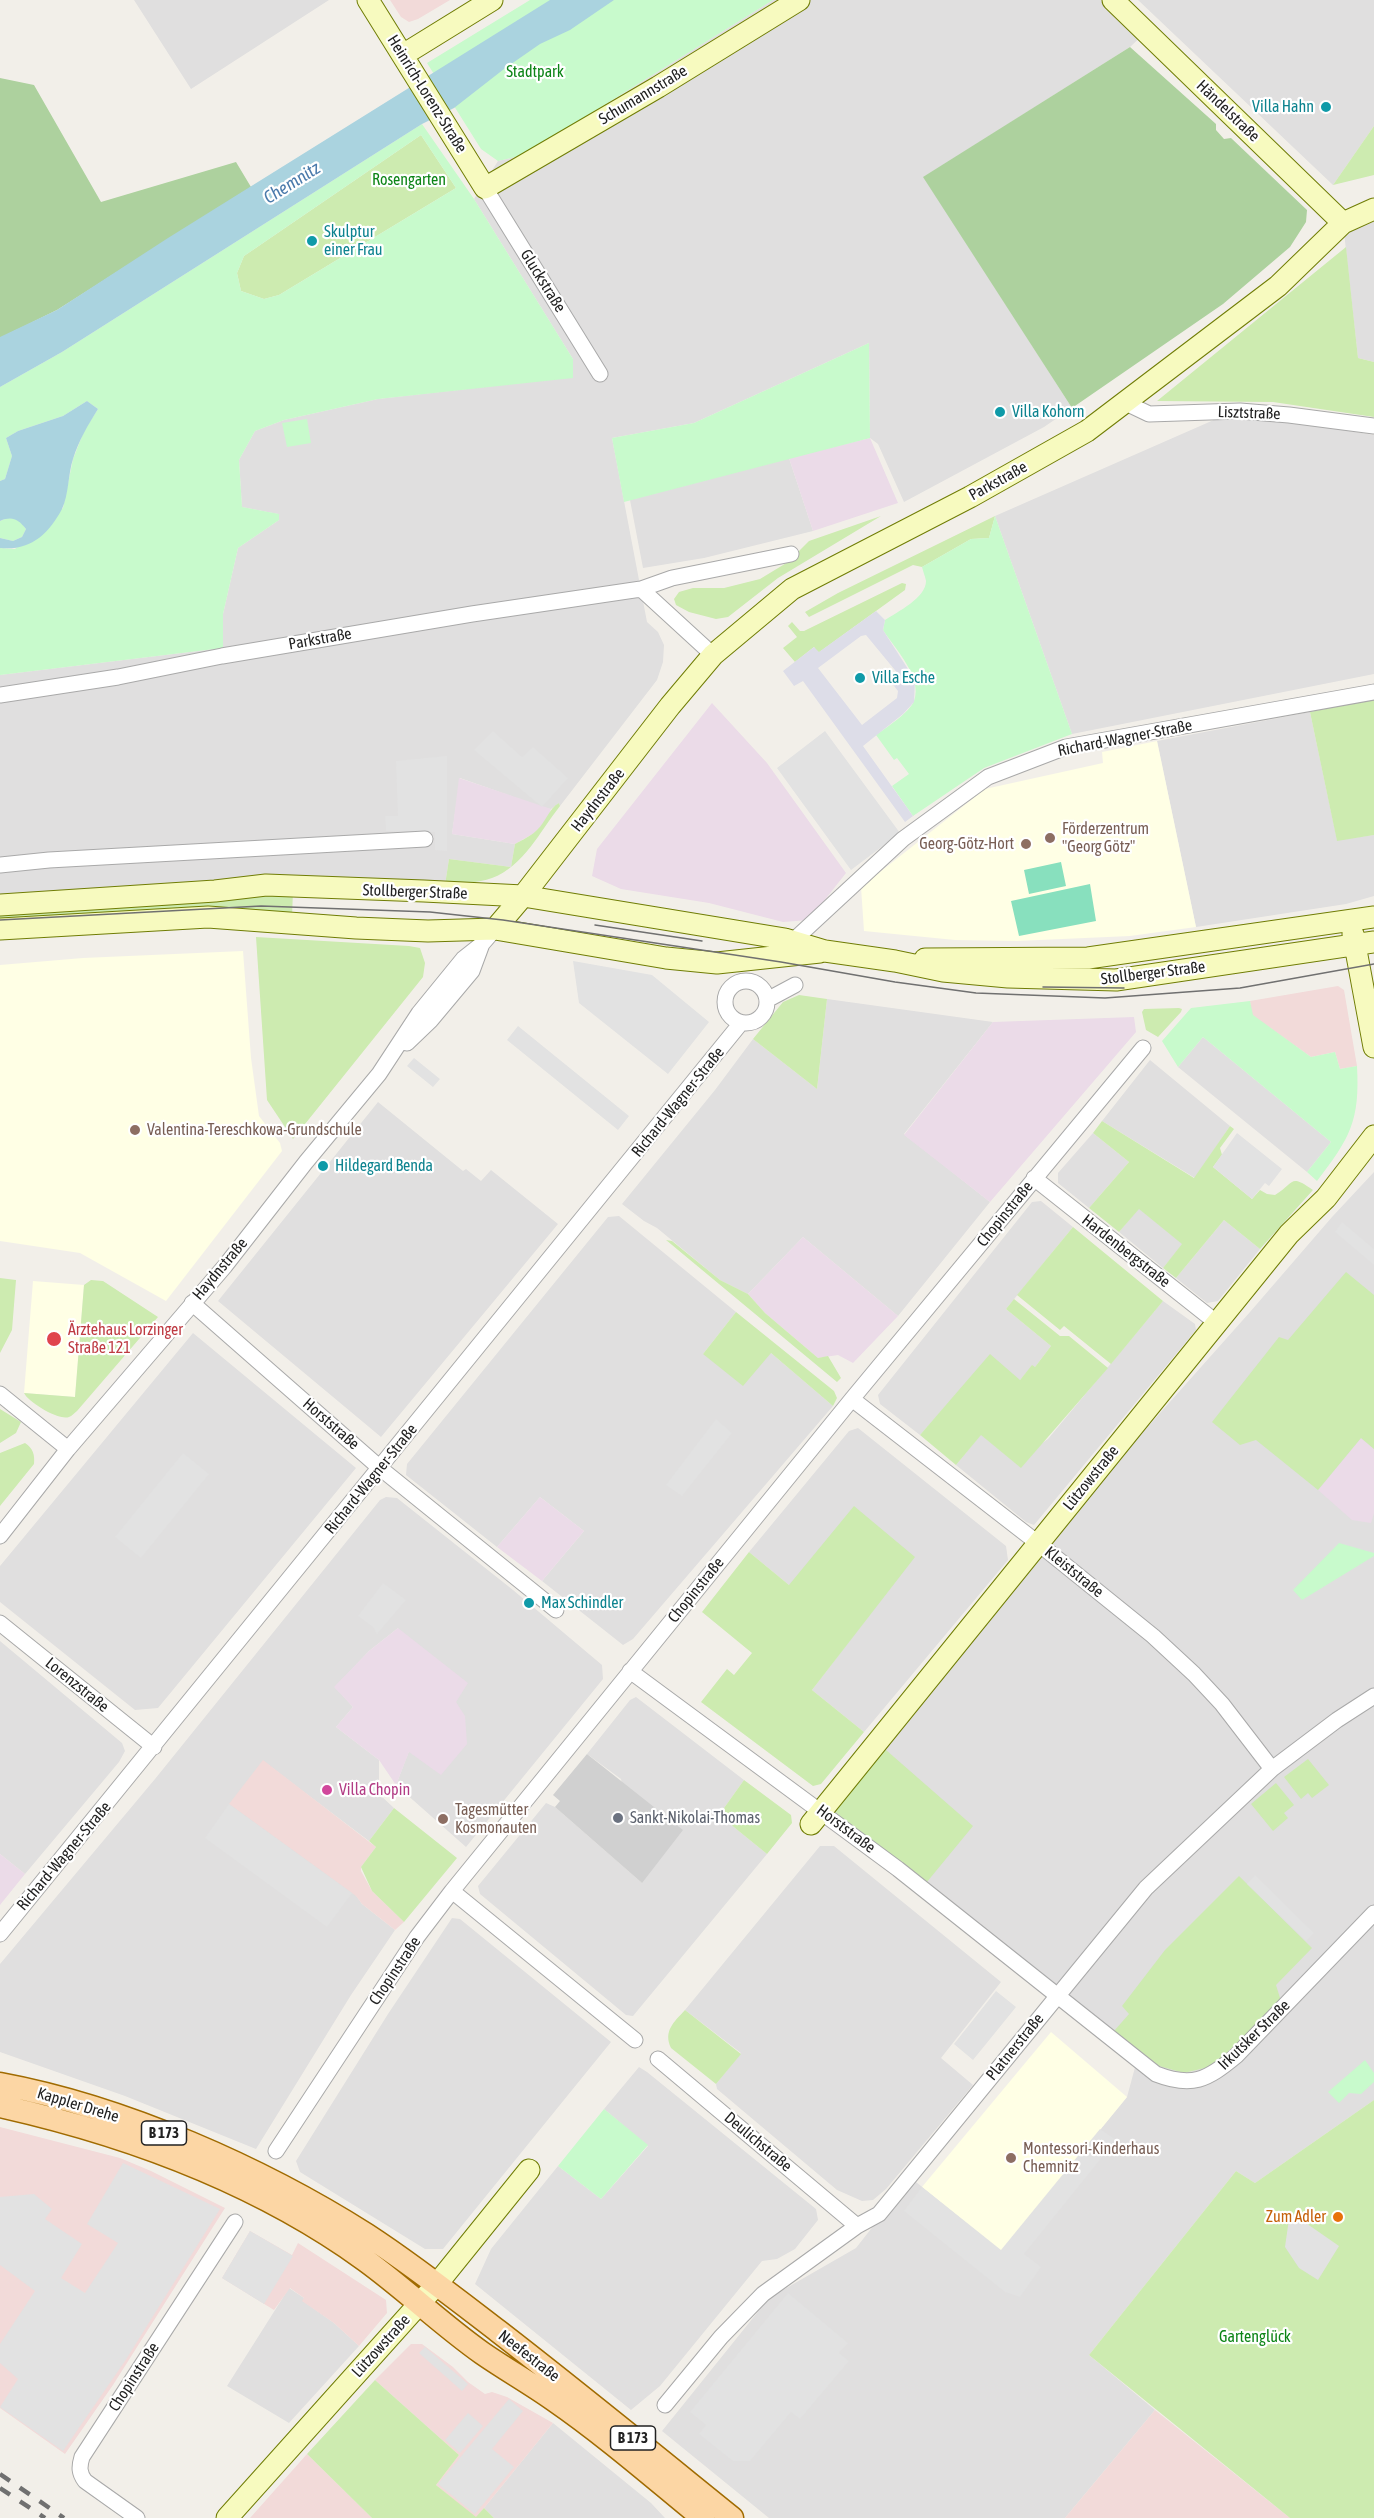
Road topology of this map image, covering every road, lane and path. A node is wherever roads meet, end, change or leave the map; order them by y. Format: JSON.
{"nodes":[{"id":1,"x":368,"y":0,"type":"edge"},
{"id":2,"x":492,"y":0,"type":"edge"},
{"id":3,"x":799,"y":0,"type":"edge"},
{"id":4,"x":1113,"y":0,"type":"edge"},
{"id":5,"x":403,"y":55,"type":"junction"},
{"id":6,"x":485,"y":188,"type":"junction"},
{"id":7,"x":1374,"y":209,"type":"edge"},
{"id":8,"x":1343,"y":222,"type":"junction"},
{"id":9,"x":600,"y":374,"type":"dead end"},
{"id":10,"x":1126,"y":403,"type":"junction"},
{"id":11,"x":1374,"y":426,"type":"edge"},
{"id":12,"x":791,"y":554,"type":"dead end"},
{"id":13,"x":641,"y":588,"type":"junction"},
{"id":14,"x":713,"y":655,"type":"junction"},
{"id":15,"x":1374,"y":692,"type":"edge"},
{"id":16,"x":0,"y":695,"type":"edge"},
{"id":17,"x":425,"y":840,"type":"dead end"},
{"id":18,"x":0,"y":864,"type":"edge"},
{"id":19,"x":523,"y":896,"type":"junction"},
{"id":20,"x":0,"y":905,"type":"edge"},
{"id":21,"x":1374,"y":917,"type":"edge"},
{"id":22,"x":1351,"y":921,"type":"junction"},
{"id":23,"x":0,"y":929,"type":"edge"},
{"id":24,"x":489,"y":937,"type":"junction"},
{"id":25,"x":794,"y":940,"type":"junction"},
{"id":26,"x":1365,"y":944,"type":"edge"},
{"id":27,"x":825,"y":951,"type":"junction"},
{"id":28,"x":895,"y":961,"type":"junction"},
{"id":29,"x":795,"y":985,"type":"dead end"},
{"id":30,"x":767,"y":1000,"type":"junction"},
{"id":31,"x":741,"y":1023,"type":"junction"},
{"id":32,"x":1374,"y":1047,"type":"edge"},
{"id":33,"x":1143,"y":1048,"type":"dead end"},
{"id":34,"x":1374,"y":1136,"type":"edge"},
{"id":35,"x":1034,"y":1178,"type":"junction"},
{"id":36,"x":192,"y":1303,"type":"junction"},
{"id":37,"x":1217,"y":1323,"type":"junction"},
{"id":38,"x":0,"y":1394,"type":"edge"},
{"id":39,"x":852,"y":1399,"type":"junction"},
{"id":40,"x":68,"y":1449,"type":"junction"},
{"id":41,"x":380,"y":1468,"type":"junction"},
{"id":42,"x":0,"y":1536,"type":"edge"},
{"id":43,"x":1039,"y":1544,"type":"junction"},
{"id":44,"x":556,"y":1610,"type":"dead end"},
{"id":45,"x":0,"y":1623,"type":"edge"},
{"id":46,"x":630,"y":1671,"type":"junction"},
{"id":47,"x":1374,"y":1696,"type":"edge"},
{"id":48,"x":154,"y":1747,"type":"junction"},
{"id":49,"x":1272,"y":1769,"type":"junction"},
{"id":50,"x":817,"y":1818,"type":"junction"},
{"id":51,"x":452,"y":1891,"type":"junction"},
{"id":52,"x":1374,"y":1913,"type":"edge"},
{"id":53,"x":0,"y":1934,"type":"edge"},
{"id":54,"x":1056,"y":1996,"type":"junction"},
{"id":55,"x":635,"y":2040,"type":"dead end"},
{"id":56,"x":658,"y":2059,"type":"dead end"},
{"id":57,"x":0,"y":2084,"type":"edge"},
{"id":58,"x":0,"y":2106,"type":"edge"},
{"id":59,"x":276,"y":2151,"type":"dead end"},
{"id":60,"x":529,"y":2170,"type":"dead end"},
{"id":61,"x":318,"y":2206,"type":"joint"},
{"id":62,"x":289,"y":2211,"type":"joint"},
{"id":63,"x":235,"y":2222,"type":"dead end"},
{"id":64,"x":857,"y":2226,"type":"junction"},
{"id":65,"x":437,"y":2284,"type":"junction"},
{"id":66,"x":420,"y":2304,"type":"junction"},
{"id":67,"x":665,"y":2405,"type":"dead end"},
{"id":68,"x":137,"y":2518,"type":"edge"},
{"id":69,"x":227,"y":2518,"type":"edge"},
{"id":70,"x":703,"y":2518,"type":"edge"},
{"id":71,"x":732,"y":2518,"type":"edge"}],
"edges":[{"from":1,"to":5,"type":"street","name":"Heinrich-Lorenz-Straße"},
{"from":2,"to":5,"type":"street"},
{"from":3,"to":6,"type":"street","name":"Schumannstraße"},
{"from":4,"to":8,"type":"street","name":"Händelstraße"},
{"from":5,"to":6,"type":"street","name":"Heinrich-Lorenz-Straße"},
{"from":6,"to":9,"type":"street","name":"Gluckstraße"},
{"from":7,"to":8,"type":"street"},
{"from":8,"to":10,"type":"street","name":"Parkstraße"},
{"from":10,"to":11,"type":"street","name":"Lisztstraße"},
{"from":10,"to":14,"type":"street","name":"Parkstraße"},
{"from":12,"to":13,"type":"street","name":"Parkstraße"},
{"from":13,"to":14,"type":"street"},
{"from":13,"to":16,"type":"street","name":"Parkstraße"},
{"from":14,"to":19,"type":"street","name":"Haydnstraße"},
{"from":15,"to":25,"type":"street","name":"Richard-Wagner-Straße"},
{"from":17,"to":18,"type":"street"},
{"from":19,"to":20,"type":"street","name":"Stollberger Straße"},
{"from":19,"to":24,"type":"street","name":"Haydnstraße"},
{"from":19,"to":25,"type":"street","name":"Stollberger Straße"},
{"from":21,"to":22,"type":"street","name":"Stollberger Straße"},
{"from":22,"to":26,"type":"street"},
{"from":22,"to":28,"type":"street","name":"Stollberger Straße"},
{"from":23,"to":24,"type":"street","name":"Stollberger Straße"},
{"from":24,"to":27,"type":"street","name":"Stollberger Straße"},
{"from":24,"to":36,"type":"street","name":"Haydnstraße"},
{"from":25,"to":27,"type":"street","name":"Stollberger Straße"},
{"from":26,"to":28,"type":"street","name":"Stollberger Straße"},
{"from":26,"to":32,"type":"street"},
{"from":27,"to":28,"type":"street","name":"Stollberger Straße"},
{"from":29,"to":30,"type":"street","name":"Richard-Wagner-Straße"},
{"from":30,"to":31,"type":"street","name":"Richard-Wagner-Straße"},
{"from":30,"to":31,"type":"street"},
{"from":31,"to":41,"type":"street","name":"Richard-Wagner-Straße"},
{"from":33,"to":35,"type":"street","name":"Chopinstraße"},
{"from":34,"to":37,"type":"street","name":"Lützowstraße"},
{"from":35,"to":37,"type":"street","name":"Hardenbergstraße"},
{"from":35,"to":39,"type":"street","name":"Chopinstraße"},
{"from":36,"to":40,"type":"street","name":"Haydnstraße"},
{"from":36,"to":41,"type":"street","name":"Horststraße"},
{"from":37,"to":43,"type":"street","name":"Lützowstraße"},
{"from":38,"to":40,"type":"street"},
{"from":39,"to":43,"type":"street","name":"Kleiststraße"},
{"from":39,"to":46,"type":"street","name":"Chopinstraße"},
{"from":40,"to":42,"type":"street","name":"Haydnstraße"},
{"from":41,"to":44,"type":"street","name":"Horststraße"},
{"from":41,"to":48,"type":"street","name":"Richard-Wagner-Straße"},
{"from":43,"to":49,"type":"street","name":"Kleiststraße"},
{"from":43,"to":50,"type":"street","name":"Lützowstraße"},
{"from":45,"to":48,"type":"street","name":"Lorenzstraße"},
{"from":46,"to":50,"type":"street","name":"Horststraße"},
{"from":46,"to":51,"type":"street","name":"Chopinstraße"},
{"from":47,"to":49,"type":"street","name":"Platnerstraße"},
{"from":48,"to":53,"type":"street","name":"Richard-Wagner-Straße"},
{"from":49,"to":54,"type":"street","name":"Platnerstraße"},
{"from":50,"to":54,"type":"street","name":"Horststraße"},
{"from":51,"to":55,"type":"street"},
{"from":51,"to":59,"type":"street","name":"Chopinstraße"},
{"from":52,"to":54,"type":"street","name":"Irkutsker Straße"},
{"from":54,"to":64,"type":"street","name":"Platnerstraße"},
{"from":56,"to":64,"type":"street","name":"Deulichstraße"},
{"from":57,"to":61,"type":"main road","name":"Kappler Drehe","number":"B 173"},
{"from":58,"to":62,"type":"main road","name":"Kappler Drehe","number":"B 173"},
{"from":60,"to":65,"type":"street","name":"Lützowstraße"},
{"from":61,"to":65,"type":"main road","name":"Neefestraße","number":"B 173"},
{"from":62,"to":66,"type":"main road","name":"Neefestraße","number":"B 173"},
{"from":63,"to":68,"type":"street","name":"Chopinstraße"},
{"from":64,"to":67,"type":"street","name":"Platnerstraße"},
{"from":65,"to":66,"type":"street","name":"Lützowstraße"},
{"from":65,"to":71,"type":"main road","name":"Neefestraße","number":"B 173"},
{"from":66,"to":69,"type":"street","name":"Lützowstraße"},
{"from":66,"to":70,"type":"main road","name":"Neefestraße","number":"B 173"}]}
